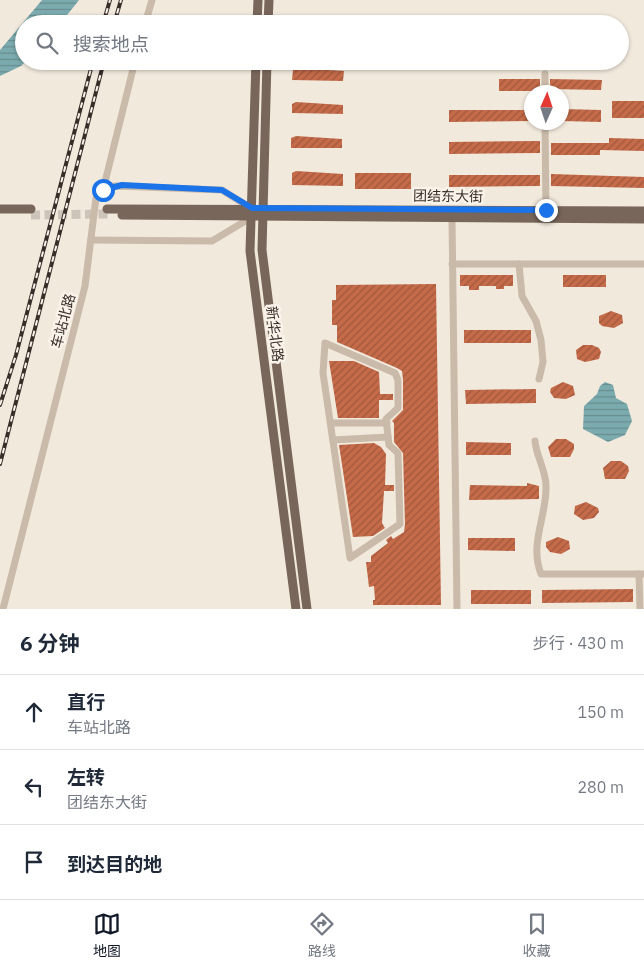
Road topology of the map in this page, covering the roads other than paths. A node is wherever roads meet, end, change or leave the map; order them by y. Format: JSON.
{"nodes":[{"id":1,"x":152,"y":0,"type":"edge"},
{"id":2,"x":258,"y":0,"type":"edge"},
{"id":3,"x":269,"y":0,"type":"edge"},
{"id":4,"x":148,"y":15,"type":"edge"},
{"id":5,"x":257,"y":15,"type":"edge"},
{"id":6,"x":268,"y":15,"type":"edge"},
{"id":7,"x":133,"y":70,"type":"edge"},
{"id":8,"x":256,"y":70,"type":"edge"},
{"id":9,"x":267,"y":70,"type":"edge"},
{"id":10,"x":545,"y":74,"type":"dead end"},
{"id":11,"x":545,"y":85,"type":"edge"},
{"id":12,"x":545,"y":130,"type":"edge"},
{"id":13,"x":103,"y":190,"type":"junction"},
{"id":14,"x":0,"y":209,"type":"edge"},
{"id":15,"x":546,"y":210,"type":"junction"},
{"id":16,"x":107,"y":211,"type":"tunnel mouth"},
{"id":17,"x":644,"y":211,"type":"edge"},
{"id":18,"x":252,"y":213,"type":"junction"},
{"id":19,"x":263,"y":213,"type":"junction"},
{"id":20,"x":0,"y":215,"type":"edge"},
{"id":21,"x":452,"y":218,"type":"junction"},
{"id":22,"x":644,"y":219,"type":"edge"},
{"id":23,"x":91,"y":240,"type":"junction"},
{"id":24,"x":452,"y":264,"type":"junction"},
{"id":25,"x":520,"y":264,"type":"junction"},
{"id":26,"x":644,"y":264,"type":"edge"},
{"id":27,"x":538,"y":379,"type":"dead end"},
{"id":28,"x":330,"y":423,"type":"junction"},
{"id":29,"x":387,"y":423,"type":"junction"},
{"id":30,"x":388,"y":437,"type":"junction"},
{"id":31,"x":333,"y":440,"type":"junction"},
{"id":32,"x":534,"y":441,"type":"dead end"},
{"id":33,"x":642,"y":574,"type":"edge"},
{"id":34,"x":3,"y":609,"type":"edge"},
{"id":35,"x":296,"y":609,"type":"edge"},
{"id":36,"x":307,"y":609,"type":"edge"},
{"id":37,"x":457,"y":609,"type":"edge"},
{"id":38,"x":640,"y":609,"type":"edge"}],
"edges":[{"from":1,"to":4,"type":"street"},
{"from":2,"to":5,"type":"main road"},
{"from":3,"to":6,"type":"main road"},
{"from":7,"to":13,"type":"street","name":"车站北路"},
{"from":8,"to":18,"type":"main road","name":"新华北路"},
{"from":9,"to":19,"type":"main road","name":"新华北路"},
{"from":10,"to":11,"type":"street"},
{"from":12,"to":15,"type":"street"},
{"from":13,"to":18,"type":"street"},
{"from":13,"to":23,"type":"street","name":"车站北路"},
{"from":14,"to":20,"type":"main road"},
{"from":15,"to":17,"type":"main road","name":"团结东大街"},
{"from":15,"to":19,"type":"main road","name":"团结东大街"},
{"from":16,"to":18,"type":"main road","name":"团结东大街"},
{"from":18,"to":19,"type":"main road","name":"团结东大街"},
{"from":18,"to":23,"type":"street"},
{"from":18,"to":35,"type":"main road","name":"新华北路"},
{"from":19,"to":21,"type":"main road","name":"团结东大街"},
{"from":19,"to":36,"type":"main road","name":"新华北路"},
{"from":21,"to":22,"type":"main road","name":"团结东大街"},
{"from":21,"to":24,"type":"street"},
{"from":23,"to":34,"type":"street","name":"车站北路"},
{"from":24,"to":25,"type":"street"},
{"from":24,"to":37,"type":"street"},
{"from":25,"to":26,"type":"street"},
{"from":25,"to":27,"type":"street"},
{"from":28,"to":29,"type":"street"},
{"from":28,"to":29,"type":"street"},
{"from":28,"to":31,"type":"street"},
{"from":29,"to":30,"type":"street"},
{"from":30,"to":31,"type":"street"},
{"from":30,"to":31,"type":"street"},
{"from":32,"to":33,"type":"street"},
{"from":33,"to":38,"type":"street"}]}
